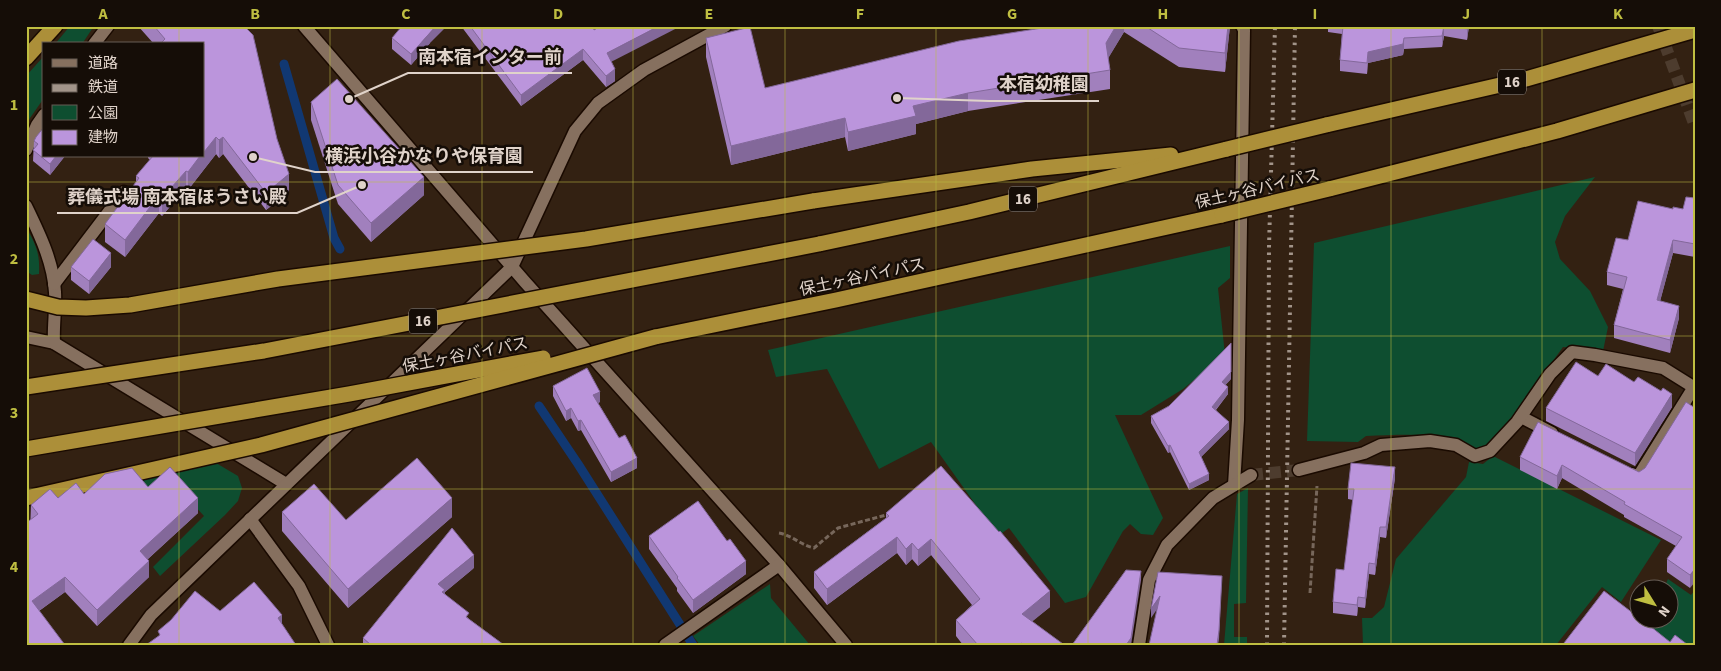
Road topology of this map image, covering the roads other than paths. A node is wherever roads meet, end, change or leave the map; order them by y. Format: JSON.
{"nodes":[{"id":1,"x":55,"y":26,"type":"edge"},
{"id":2,"x":108,"y":26,"type":"edge"},
{"id":3,"x":304,"y":26,"type":"edge"},
{"id":4,"x":725,"y":26,"type":"edge"},
{"id":5,"x":1242,"y":26,"type":"edge"},
{"id":6,"x":1695,"y":30,"type":"edge"},
{"id":7,"x":96,"y":42,"type":"edge"},
{"id":8,"x":26,"y":58,"type":"edge"},
{"id":9,"x":1695,"y":90,"type":"edge"},
{"id":10,"x":42,"y":118,"type":"edge"},
{"id":11,"x":1227,"y":149,"type":"junction"},
{"id":12,"x":26,"y":150,"type":"edge"},
{"id":13,"x":124,"y":192,"type":"dead end"},
{"id":14,"x":26,"y":206,"type":"edge"},
{"id":15,"x":512,"y":267,"type":"junction"},
{"id":16,"x":54,"y":284,"type":"junction"},
{"id":17,"x":26,"y":299,"type":"edge"},
{"id":18,"x":26,"y":336,"type":"edge"},
{"id":19,"x":655,"y":337,"type":"junction"},
{"id":20,"x":54,"y":343,"type":"junction"},
{"id":21,"x":26,"y":386,"type":"edge"},
{"id":22,"x":1694,"y":388,"type":"edge"},
{"id":23,"x":1521,"y":417,"type":"junction"},
{"id":24,"x":1563,"y":438,"type":"edge"},
{"id":25,"x":26,"y":449,"type":"edge"},
{"id":26,"x":1621,"y":468,"type":"edge"},
{"id":27,"x":1299,"y":470,"type":"tunnel mouth"},
{"id":28,"x":1251,"y":475,"type":"tunnel mouth"},
{"id":29,"x":286,"y":484,"type":"junction"},
{"id":30,"x":1234,"y":485,"type":"junction"},
{"id":31,"x":26,"y":498,"type":"edge"},
{"id":32,"x":250,"y":519,"type":"junction"},
{"id":33,"x":778,"y":565,"type":"junction"},
{"id":34,"x":129,"y":645,"type":"edge"},
{"id":35,"x":328,"y":645,"type":"edge"},
{"id":36,"x":665,"y":645,"type":"edge"},
{"id":37,"x":846,"y":645,"type":"edge"},
{"id":38,"x":1139,"y":645,"type":"edge"}],
"edges":[{"from":1,"to":8,"type":"highway"},
{"from":2,"to":7,"type":"street"},
{"from":3,"to":15,"type":"street"},
{"from":4,"to":15,"type":"street"},
{"from":5,"to":30,"type":"street"},
{"from":6,"to":11,"type":"highway","number":"16","bridge":true},
{"from":9,"to":19,"type":"highway","name":"保土ヶ谷バイパス","bridge":true},
{"from":10,"to":12,"type":"street"},
{"from":11,"to":17,"type":"highway","bridge":true},
{"from":11,"to":21,"type":"highway","number":"16","bridge":true},
{"from":13,"to":16,"type":"street"},
{"from":14,"to":16,"type":"street"},
{"from":15,"to":29,"type":"street"},
{"from":15,"to":33,"type":"street"},
{"from":16,"to":20,"type":"street"},
{"from":18,"to":20,"type":"street"},
{"from":19,"to":25,"type":"highway","name":"保土ヶ谷バイパス","bridge":true},
{"from":19,"to":31,"type":"highway","bridge":true},
{"from":20,"to":29,"type":"street"},
{"from":22,"to":23,"type":"street"},
{"from":22,"to":26,"type":"street"},
{"from":23,"to":24,"type":"street"},
{"from":23,"to":27,"type":"street"},
{"from":28,"to":30,"type":"street"},
{"from":29,"to":32,"type":"street"},
{"from":30,"to":38,"type":"street"},
{"from":32,"to":34,"type":"street"},
{"from":32,"to":35,"type":"street"},
{"from":33,"to":36,"type":"street"},
{"from":33,"to":37,"type":"street"}]}
